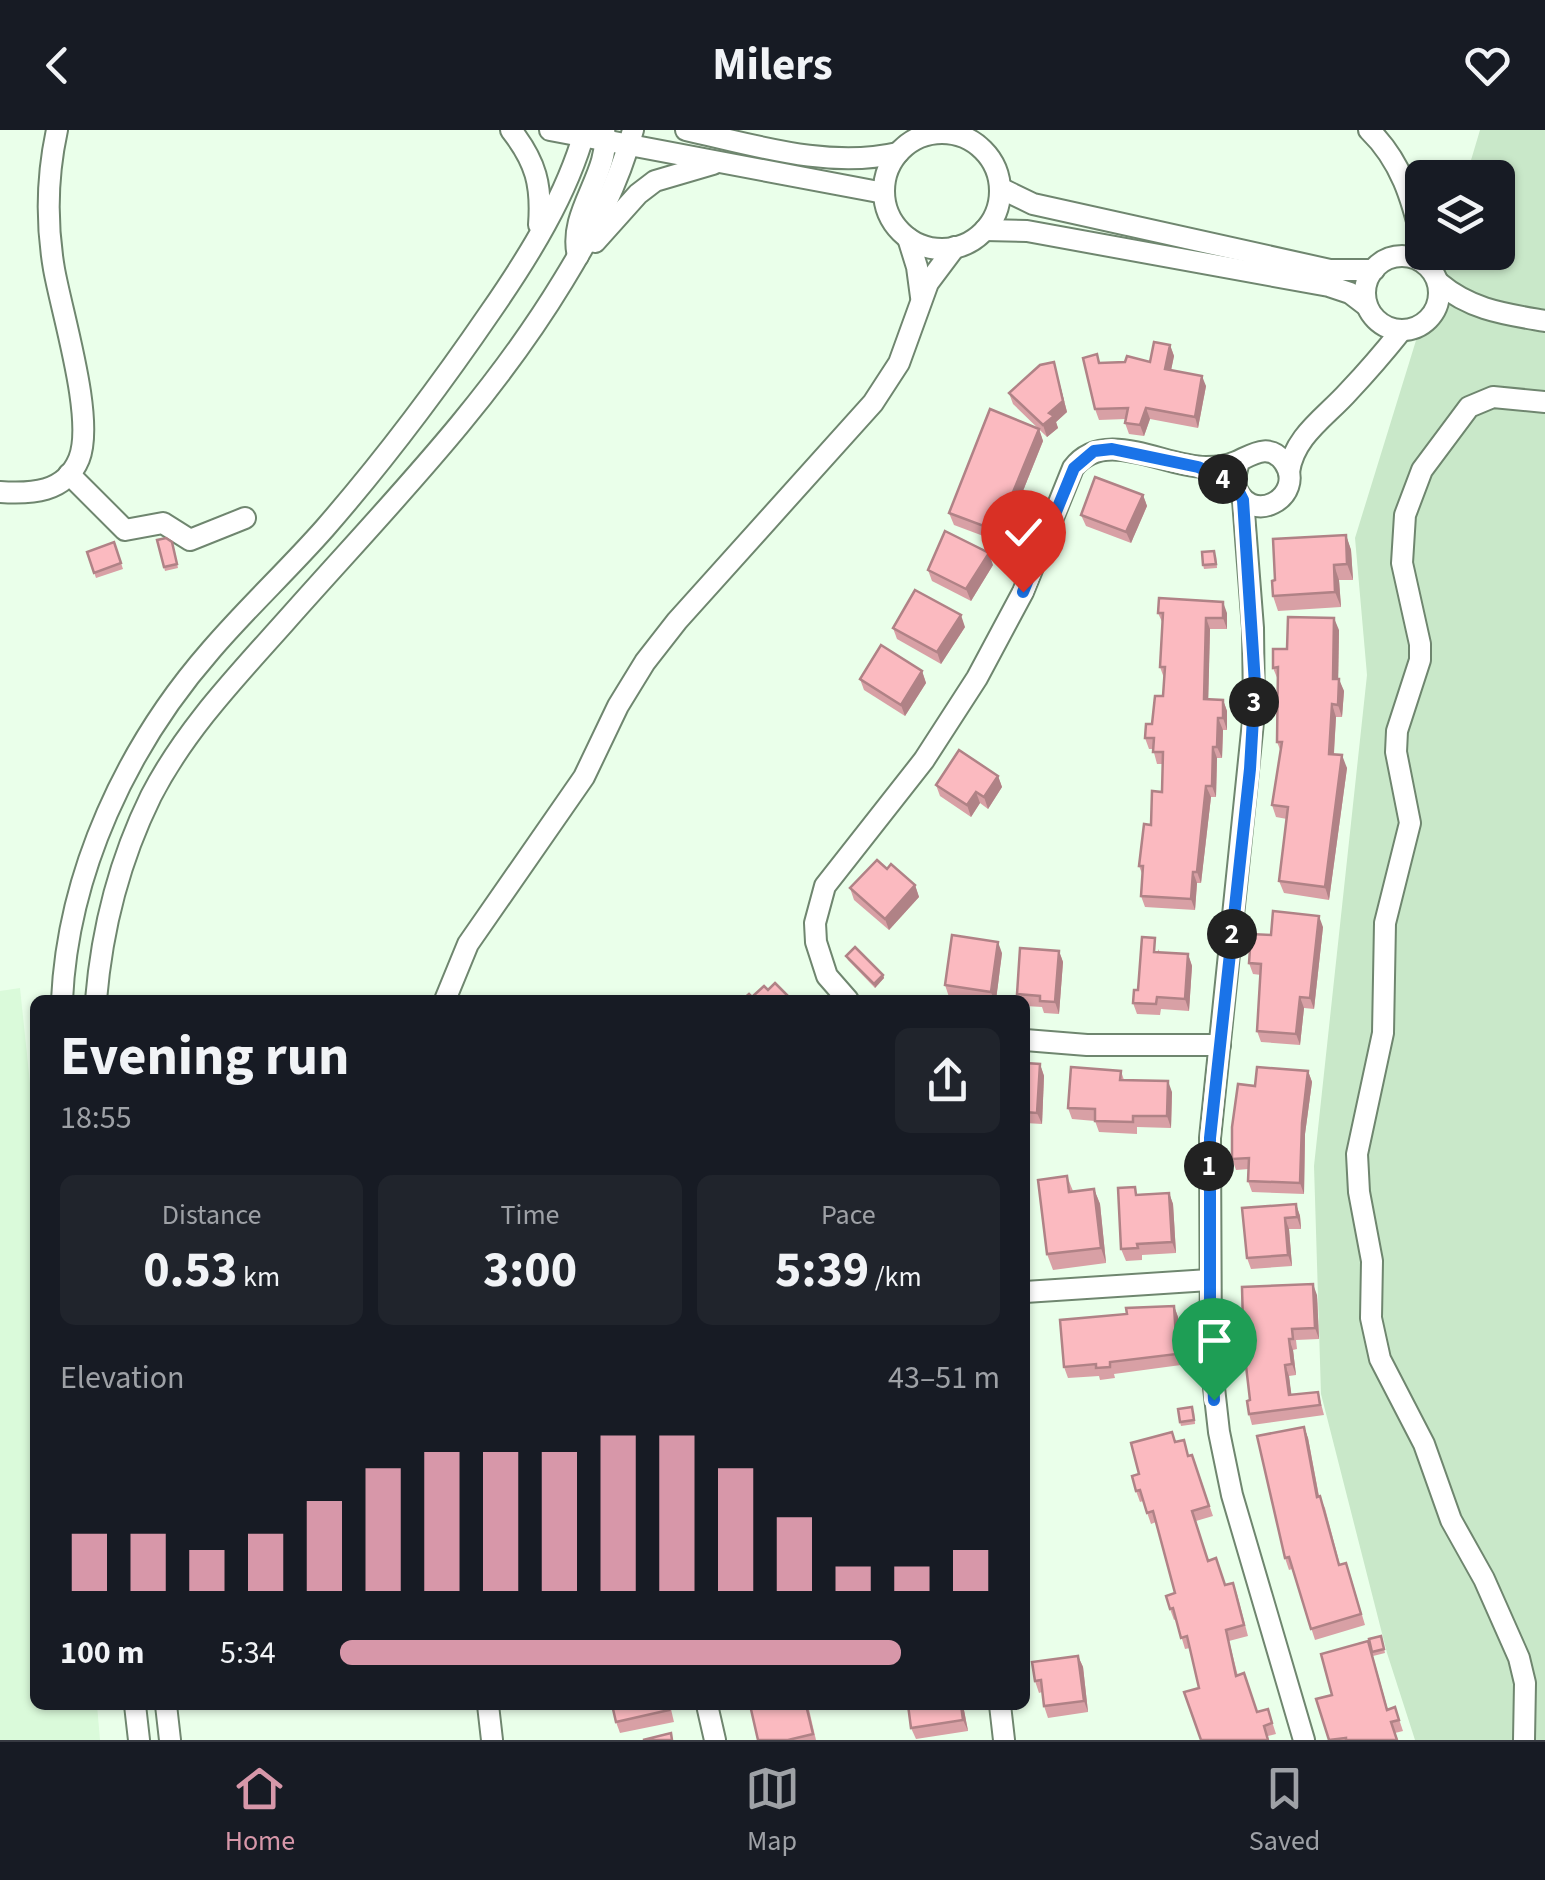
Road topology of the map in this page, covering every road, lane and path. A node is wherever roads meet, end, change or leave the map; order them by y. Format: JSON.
{"nodes":[{"id":1,"x":57,"y":130,"type":"edge"},
{"id":2,"x":512,"y":130,"type":"edge"},
{"id":3,"x":550,"y":130,"type":"edge"},
{"id":4,"x":686,"y":130,"type":"edge"},
{"id":5,"x":1369,"y":130,"type":"edge"},
{"id":6,"x":941,"y":131,"type":"edge"},
{"id":7,"x":608,"y":134,"type":"edge"},
{"id":8,"x":723,"y":135,"type":"edge"},
{"id":9,"x":982,"y":140,"type":"edge"},
{"id":10,"x":898,"y":153,"type":"junction"},
{"id":11,"x":722,"y":162,"type":"junction"},
{"id":12,"x":1405,"y":187,"type":"edge"},
{"id":13,"x":1000,"y":188,"type":"junction"},
{"id":14,"x":884,"y":193,"type":"junction"},
{"id":15,"x":985,"y":230,"type":"junction"},
{"id":16,"x":1405,"y":231,"type":"edge"},
{"id":17,"x":539,"y":235,"type":"junction"},
{"id":18,"x":908,"y":238,"type":"junction"},
{"id":19,"x":955,"y":248,"type":"junction"},
{"id":20,"x":578,"y":256,"type":"junction"},
{"id":21,"x":1396,"y":256,"type":"junction"},
{"id":22,"x":1405,"y":256,"type":"edge"},
{"id":23,"x":1374,"y":270,"type":"junction"},
{"id":24,"x":1431,"y":270,"type":"edge"},
{"id":25,"x":1433,"y":270,"type":"edge"},
{"id":26,"x":921,"y":297,"type":"junction"},
{"id":27,"x":1486,"y":311,"type":"junction"},
{"id":28,"x":1371,"y":312,"type":"junction"},
{"id":29,"x":1431,"y":317,"type":"junction"},
{"id":30,"x":1545,"y":321,"type":"edge"},
{"id":31,"x":1401,"y":330,"type":"junction"},
{"id":32,"x":1370,"y":365,"type":"junction"},
{"id":33,"x":1545,"y":402,"type":"edge"},
{"id":34,"x":1309,"y":430,"type":"junction"},
{"id":35,"x":1264,"y":451,"type":"junction"},
{"id":36,"x":1288,"y":472,"type":"junction"},
{"id":37,"x":69,"y":474,"type":"junction"},
{"id":38,"x":1238,"y":481,"type":"junction"},
{"id":39,"x":0,"y":492,"type":"edge"},
{"id":40,"x":1273,"y":504,"type":"junction"},
{"id":41,"x":245,"y":518,"type":"dead end"},
{"id":42,"x":1247,"y":553,"type":"junction"},
{"id":43,"x":63,"y":995,"type":"edge"},
{"id":44,"x":97,"y":995,"type":"edge"},
{"id":45,"x":447,"y":995,"type":"edge"},
{"id":46,"x":844,"y":995,"type":"edge"},
{"id":47,"x":1030,"y":1040,"type":"edge"},
{"id":48,"x":1220,"y":1045,"type":"junction"},
{"id":49,"x":1210,"y":1280,"type":"junction"},
{"id":50,"x":1030,"y":1292,"type":"edge"},
{"id":51,"x":136,"y":1710,"type":"edge"},
{"id":52,"x":167,"y":1710,"type":"edge"},
{"id":53,"x":489,"y":1710,"type":"edge"},
{"id":54,"x":709,"y":1710,"type":"edge"},
{"id":55,"x":1001,"y":1710,"type":"edge"},
{"id":56,"x":139,"y":1740,"type":"edge"},
{"id":57,"x":170,"y":1740,"type":"edge"},
{"id":58,"x":492,"y":1740,"type":"edge"},
{"id":59,"x":715,"y":1740,"type":"edge"},
{"id":60,"x":1004,"y":1740,"type":"edge"},
{"id":61,"x":1304,"y":1740,"type":"edge"},
{"id":62,"x":1524,"y":1740,"type":"edge"}],
"edges":[{"from":1,"to":37,"type":"street"},
{"from":2,"to":17,"type":"street"},
{"from":3,"to":7,"type":"street"},
{"from":4,"to":8,"type":"street"},
{"from":5,"to":12,"type":"street"},
{"from":6,"to":9,"type":"street"},
{"from":6,"to":10,"type":"street"},
{"from":7,"to":11,"type":"street"},
{"from":7,"to":17,"type":"street"},
{"from":7,"to":20,"type":"street"},
{"from":8,"to":10,"type":"street"},
{"from":9,"to":13,"type":"street"},
{"from":10,"to":14,"type":"street"},
{"from":11,"to":14,"type":"street"},
{"from":11,"to":20,"type":"street"},
{"from":13,"to":15,"type":"street"},
{"from":13,"to":23,"type":"street"},
{"from":14,"to":18,"type":"street"},
{"from":15,"to":19,"type":"street"},
{"from":15,"to":28,"type":"street"},
{"from":16,"to":21,"type":"street"},
{"from":17,"to":43,"type":"street"},
{"from":18,"to":19,"type":"street"},
{"from":18,"to":26,"type":"street"},
{"from":19,"to":26,"type":"street"},
{"from":20,"to":44,"type":"street"},
{"from":21,"to":22,"type":"street"},
{"from":21,"to":23,"type":"street"},
{"from":23,"to":28,"type":"street"},
{"from":24,"to":29,"type":"street"},
{"from":25,"to":27,"type":"street"},
{"from":26,"to":45,"type":"street"},
{"from":27,"to":29,"type":"street"},
{"from":27,"to":30,"type":"street"},
{"from":28,"to":31,"type":"street"},
{"from":28,"to":32,"type":"street"},
{"from":29,"to":31,"type":"street"},
{"from":31,"to":32,"type":"street"},
{"from":32,"to":34,"type":"street"},
{"from":33,"to":62,"type":"street"},
{"from":34,"to":35,"type":"street"},
{"from":34,"to":36,"type":"street"},
{"from":35,"to":36,"type":"street"},
{"from":35,"to":38,"type":"street"},
{"from":36,"to":40,"type":"street"},
{"from":37,"to":39,"type":"street"},
{"from":37,"to":41,"type":"street"},
{"from":38,"to":40,"type":"street"},
{"from":38,"to":42,"type":"street"},
{"from":38,"to":46,"type":"street"},
{"from":40,"to":42,"type":"street"},
{"from":42,"to":48,"type":"street"},
{"from":47,"to":48,"type":"street"},
{"from":48,"to":49,"type":"street"},
{"from":49,"to":50,"type":"street"},
{"from":49,"to":61,"type":"street"},
{"from":51,"to":56,"type":"street"},
{"from":52,"to":57,"type":"street"},
{"from":53,"to":58,"type":"street"},
{"from":54,"to":59,"type":"street"},
{"from":55,"to":60,"type":"street"}]}
